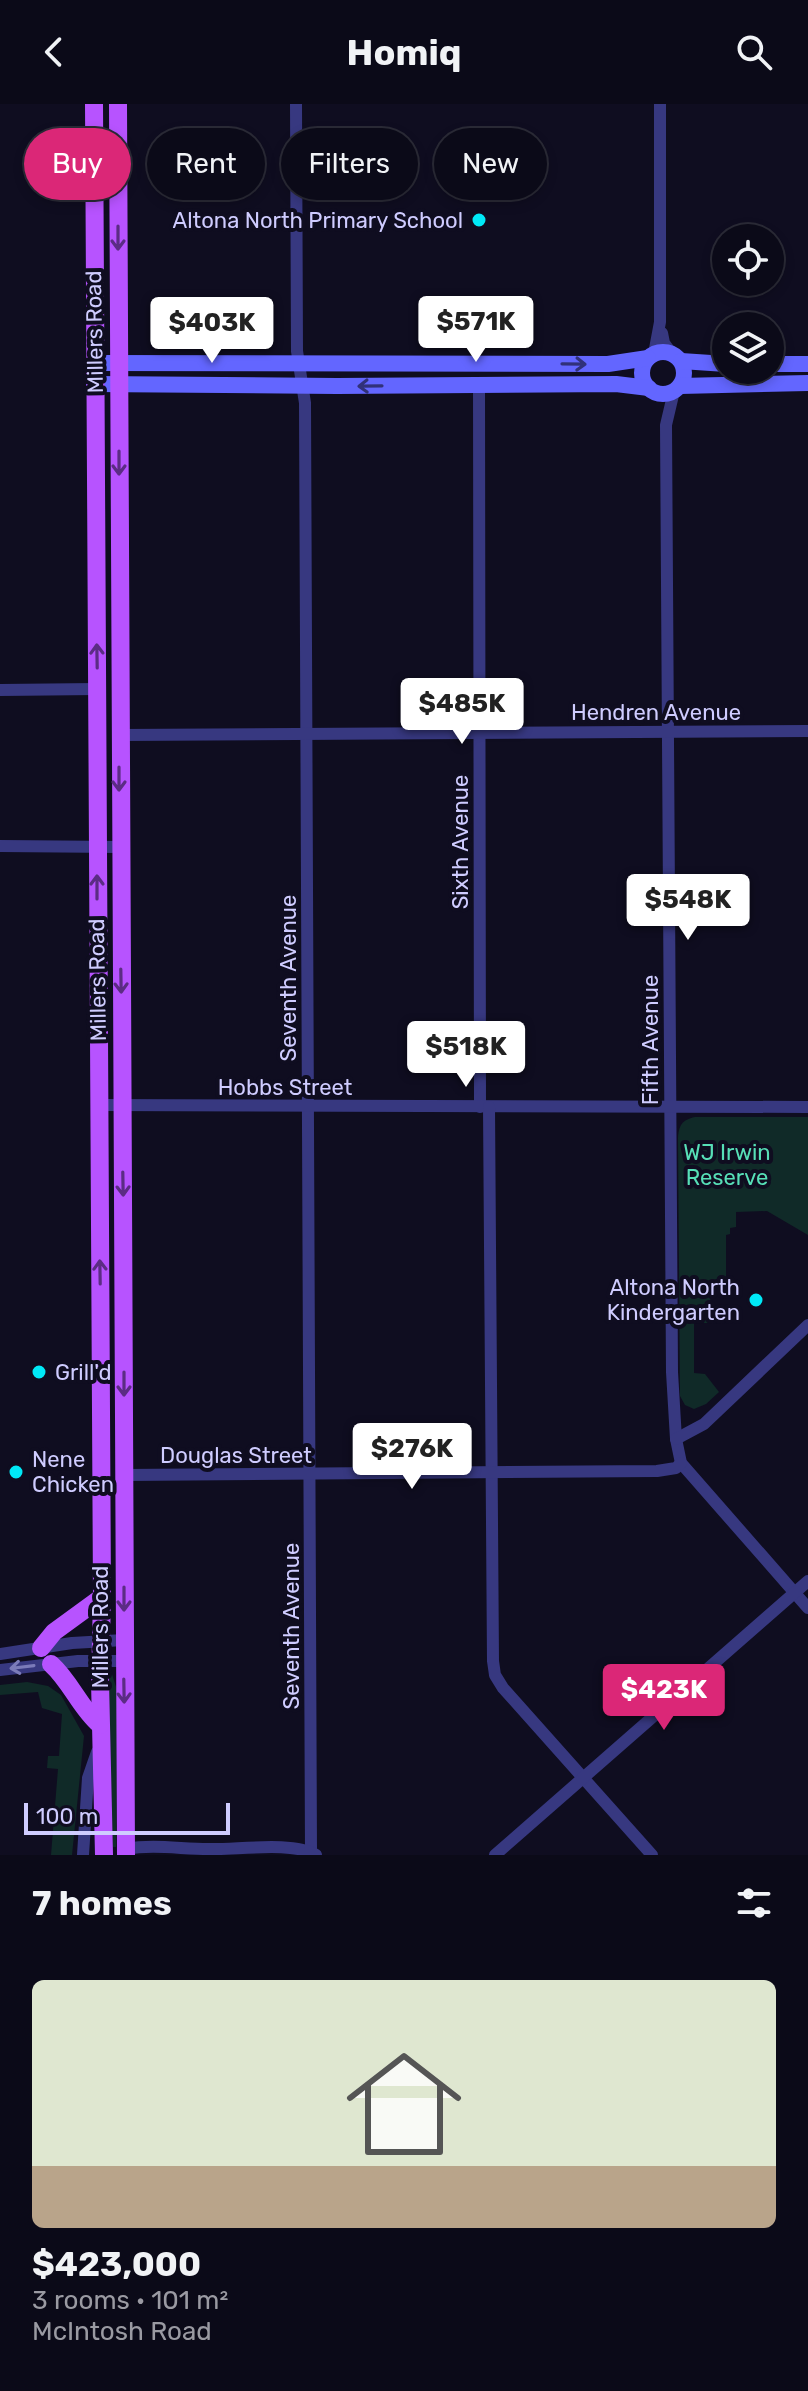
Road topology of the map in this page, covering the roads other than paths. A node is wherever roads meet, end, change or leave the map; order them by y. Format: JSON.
{"nodes":[{"id":1,"x":94,"y":104,"type":"edge"},
{"id":2,"x":118,"y":104,"type":"edge"},
{"id":3,"x":296,"y":104,"type":"edge"},
{"id":4,"x":660,"y":104,"type":"edge"},
{"id":5,"x":660,"y":322,"type":"junction"},
{"id":6,"x":651,"y":356,"type":"junction"},
{"id":7,"x":676,"y":358,"type":"junction"},
{"id":8,"x":298,"y":362,"type":"junction"},
{"id":9,"x":712,"y":362,"type":"edge"},
{"id":10,"x":94,"y":363,"type":"junction"},
{"id":11,"x":119,"y":363,"type":"junction"},
{"id":12,"x":784,"y":364,"type":"edge"},
{"id":13,"x":808,"y":364,"type":"edge"},
{"id":14,"x":808,"y":383,"type":"edge"},
{"id":15,"x":94,"y":384,"type":"junction"},
{"id":16,"x":479,"y":384,"type":"junction"},
{"id":17,"x":119,"y":385,"type":"junction"},
{"id":18,"x":304,"y":386,"type":"junction"},
{"id":19,"x":677,"y":388,"type":"junction"},
{"id":20,"x":651,"y":390,"type":"junction"},
{"id":21,"x":666,"y":425,"type":"junction"},
{"id":22,"x":97,"y":689,"type":"junction"},
{"id":23,"x":0,"y":690,"type":"edge"},
{"id":24,"x":808,"y":731,"type":"edge"},
{"id":25,"x":480,"y":733,"type":"junction"},
{"id":26,"x":669,"y":733,"type":"junction"},
{"id":27,"x":306,"y":734,"type":"junction"},
{"id":28,"x":119,"y":735,"type":"junction"},
{"id":29,"x":0,"y":846,"type":"edge"},
{"id":30,"x":97,"y":846,"type":"junction"},
{"id":31,"x":120,"y":847,"type":"junction"},
{"id":32,"x":99,"y":1105,"type":"junction"},
{"id":33,"x":122,"y":1106,"type":"junction"},
{"id":34,"x":308,"y":1107,"type":"junction"},
{"id":35,"x":484,"y":1107,"type":"junction"},
{"id":36,"x":671,"y":1107,"type":"junction"},
{"id":37,"x":808,"y":1107,"type":"edge"},
{"id":38,"x":808,"y":1325,"type":"edge"},
{"id":39,"x":676,"y":1439,"type":"junction"},
{"id":40,"x":681,"y":1463,"type":"junction"},
{"id":41,"x":492,"y":1473,"type":"junction"},
{"id":42,"x":310,"y":1474,"type":"junction"},
{"id":43,"x":124,"y":1475,"type":"junction"},
{"id":44,"x":808,"y":1581,"type":"edge"},
{"id":45,"x":795,"y":1592,"type":"junction"},
{"id":46,"x":102,"y":1597,"type":"junction"},
{"id":47,"x":808,"y":1608,"type":"edge"},
{"id":48,"x":100,"y":1640,"type":"junction"},
{"id":49,"x":124,"y":1640,"type":"junction"},
{"id":50,"x":0,"y":1654,"type":"edge"},
{"id":51,"x":46,"y":1656,"type":"junction"},
{"id":52,"x":100,"y":1661,"type":"junction"},
{"id":53,"x":124,"y":1661,"type":"junction"},
{"id":54,"x":0,"y":1670,"type":"edge"},
{"id":55,"x":100,"y":1734,"type":"junction"},
{"id":56,"x":583,"y":1778,"type":"junction"},
{"id":57,"x":208,"y":1849,"type":"junction"},
{"id":58,"x":124,"y":1853,"type":"edge"},
{"id":59,"x":313,"y":1853,"type":"edge"},
{"id":60,"x":83,"y":1855,"type":"edge"},
{"id":61,"x":104,"y":1855,"type":"edge"},
{"id":62,"x":175,"y":1855,"type":"edge"},
{"id":63,"x":495,"y":1855,"type":"edge"},
{"id":64,"x":652,"y":1855,"type":"edge"}],
"edges":[{"from":1,"to":10,"type":"main road","name":"Millers Road"},
{"from":2,"to":11,"type":"main road","name":"Millers Road","one_way":true},
{"from":3,"to":8,"type":"street","name":"Seventh Avenue"},
{"from":4,"to":5,"type":"street"},
{"from":5,"to":6,"type":"street"},
{"from":5,"to":7,"type":"street"},
{"from":6,"to":7,"type":"street"},
{"from":8,"to":6,"type":"street","one_way":true},
{"from":6,"to":20,"type":"street"},
{"from":7,"to":9,"type":"street"},
{"from":7,"to":19,"type":"street"},
{"from":8,"to":11,"type":"street"},
{"from":8,"to":18,"type":"street","name":"Seventh Avenue"},
{"from":10,"to":11,"type":"street"},
{"from":10,"to":15,"type":"main road","name":"Millers Road"},
{"from":11,"to":17,"type":"main road","name":"Millers Road"},
{"from":12,"to":13,"type":"street"},
{"from":14,"to":19,"type":"street"},
{"from":15,"to":17,"type":"street"},
{"from":22,"to":15,"type":"main road","name":"Millers Road","one_way":true},
{"from":16,"to":18,"type":"street","one_way":true},
{"from":16,"to":20,"type":"street"},
{"from":16,"to":25,"type":"street","name":"Sixth Avenue"},
{"from":17,"to":18,"type":"street"},
{"from":17,"to":28,"type":"main road","name":"Millers Road","one_way":true},
{"from":18,"to":27,"type":"street","name":"Seventh Avenue"},
{"from":19,"to":20,"type":"street"},
{"from":19,"to":21,"type":"street","name":"Fifth Avenue"},
{"from":20,"to":21,"type":"street","name":"Fifth Avenue"},
{"from":21,"to":26,"type":"street","name":"Fifth Avenue"},
{"from":22,"to":23,"type":"street"},
{"from":22,"to":30,"type":"main road","name":"Millers Road"},
{"from":24,"to":26,"type":"street","name":"Hendren Avenue"},
{"from":25,"to":26,"type":"street","name":"Hendren Avenue"},
{"from":25,"to":27,"type":"street","name":"Hendren Avenue"},
{"from":25,"to":35,"type":"street","name":"Sixth Avenue"},
{"from":26,"to":36,"type":"street","name":"Fifth Avenue"},
{"from":27,"to":28,"type":"street","name":"Hendren Avenue"},
{"from":27,"to":34,"type":"street","name":"Seventh Avenue"},
{"from":28,"to":31,"type":"main road","name":"Millers Road","one_way":true},
{"from":29,"to":30,"type":"street"},
{"from":30,"to":31,"type":"street"},
{"from":32,"to":30,"type":"main road","name":"Millers Road","one_way":true},
{"from":31,"to":33,"type":"main road","name":"Millers Road","one_way":true},
{"from":32,"to":33,"type":"street","name":"Hobbs Street"},
{"from":46,"to":32,"type":"main road","name":"Millers Road","one_way":true},
{"from":33,"to":34,"type":"street","name":"Hobbs Street"},
{"from":33,"to":43,"type":"main road","name":"Millers Road","one_way":true},
{"from":34,"to":35,"type":"street","name":"Hobbs Street"},
{"from":34,"to":42,"type":"street","name":"Seventh Avenue"},
{"from":35,"to":36,"type":"street","name":"Hobbs Street"},
{"from":35,"to":41,"type":"street","name":"Sixth Avenue"},
{"from":36,"to":37,"type":"street","name":"Hobbs Street"},
{"from":36,"to":39,"type":"street","name":"Fifth Avenue"},
{"from":38,"to":39,"type":"street"},
{"from":39,"to":40,"type":"street","name":"Fifth Avenue"},
{"from":40,"to":41,"type":"street","name":"Douglas Street"},
{"from":40,"to":45,"type":"street"},
{"from":41,"to":42,"type":"street","name":"Douglas Street"},
{"from":41,"to":56,"type":"street","name":"Sixth Avenue"},
{"from":42,"to":43,"type":"street","name":"Douglas Street"},
{"from":42,"to":59,"type":"street","name":"Seventh Avenue"},
{"from":43,"to":49,"type":"main road","name":"Millers Road","one_way":true},
{"from":44,"to":45,"type":"street"},
{"from":45,"to":47,"type":"street"},
{"from":45,"to":56,"type":"street"},
{"from":46,"to":48,"type":"main road","name":"Millers Road"},
{"from":46,"to":51,"type":"main road"},
{"from":48,"to":49,"type":"street"},
{"from":48,"to":51,"type":"street"},
{"from":48,"to":52,"type":"main road","name":"Millers Road"},
{"from":49,"to":53,"type":"main road","name":"Millers Road"},
{"from":50,"to":51,"type":"street"},
{"from":51,"to":52,"type":"street"},
{"from":51,"to":54,"type":"street","one_way":true},
{"from":51,"to":55,"type":"main road"},
{"from":52,"to":53,"type":"street"},
{"from":52,"to":55,"type":"main road","name":"Millers Road"},
{"from":53,"to":58,"type":"main road","name":"Millers Road","one_way":true},
{"from":55,"to":60,"type":"street","name":"Millers Road"},
{"from":55,"to":61,"type":"main road","name":"Millers Road"},
{"from":56,"to":63,"type":"street"},
{"from":56,"to":64,"type":"street","name":"Sixth Avenue"},
{"from":57,"to":58,"type":"street"},
{"from":57,"to":59,"type":"street"},
{"from":57,"to":62,"type":"street"}]}
